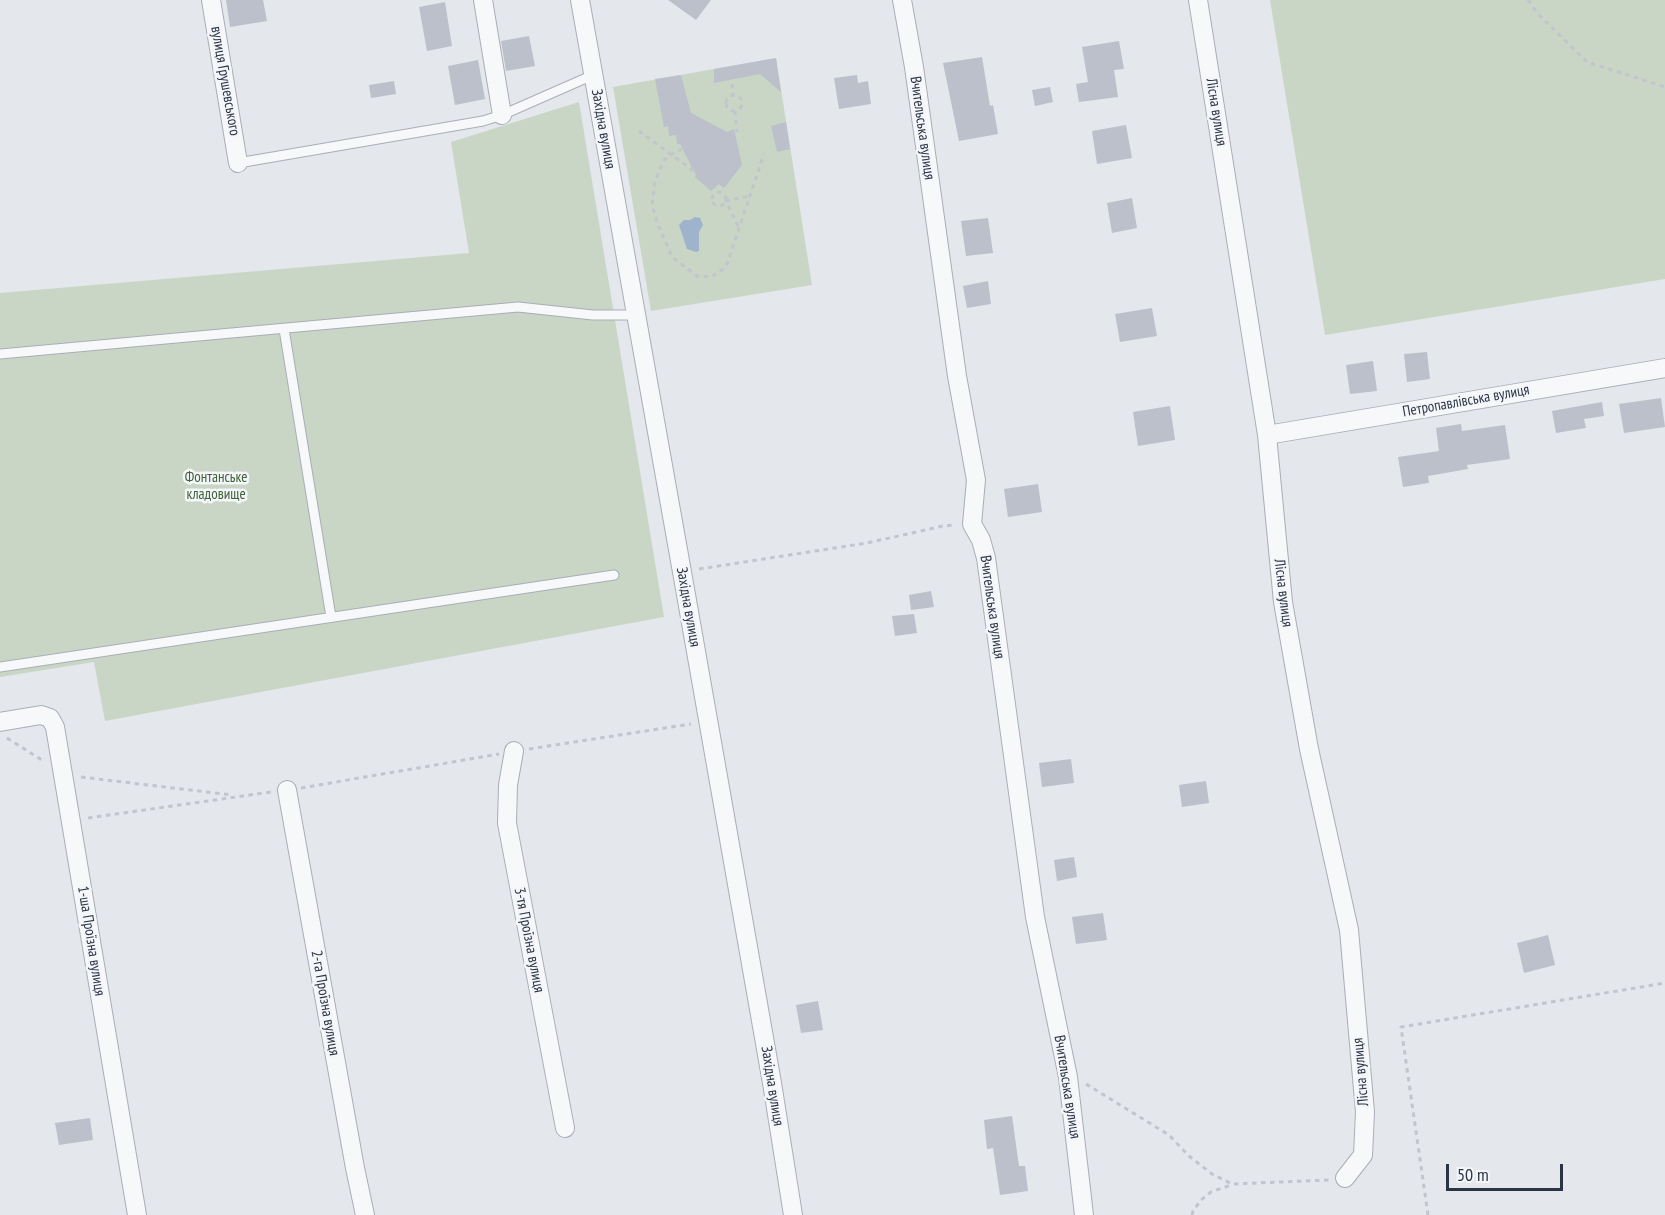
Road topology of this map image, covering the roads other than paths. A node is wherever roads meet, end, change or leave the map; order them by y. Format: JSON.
{"nodes":[{"id":1,"x":211,"y":0,"type":"edge"},
{"id":2,"x":483,"y":0,"type":"edge"},
{"id":3,"x":580,"y":0,"type":"edge"},
{"id":4,"x":902,"y":0,"type":"edge"},
{"id":5,"x":1198,"y":0,"type":"edge"},
{"id":6,"x":593,"y":75,"type":"junction"},
{"id":7,"x":502,"y":116,"type":"junction"},
{"id":8,"x":238,"y":162,"type":"joint"},
{"id":9,"x":636,"y":315,"type":"junction"},
{"id":10,"x":284,"y":329,"type":"junction"},
{"id":11,"x":0,"y":354,"type":"edge"},
{"id":12,"x":1665,"y":368,"type":"edge"},
{"id":13,"x":1267,"y":435,"type":"junction"},
{"id":14,"x":614,"y":575,"type":"dead end"},
{"id":15,"x":332,"y":617,"type":"junction"},
{"id":16,"x":0,"y":667,"type":"edge"},
{"id":17,"x":0,"y":722,"type":"edge"},
{"id":18,"x":514,"y":751,"type":"road end"},
{"id":19,"x":287,"y":790,"type":"road end"},
{"id":20,"x":565,"y":1128,"type":"dead end"},
{"id":21,"x":1345,"y":1178,"type":"road end"},
{"id":22,"x":137,"y":1215,"type":"edge"},
{"id":23,"x":365,"y":1215,"type":"edge"},
{"id":24,"x":793,"y":1215,"type":"edge"},
{"id":25,"x":1084,"y":1215,"type":"edge"}],
"edges":[{"from":1,"to":8,"type":"street","name":"вулиця Грушевського"},
{"from":2,"to":7,"type":"street"},
{"from":3,"to":6,"type":"street","name":"Західна вулиця"},
{"from":4,"to":25,"type":"street","name":"Вчительська вулиця"},
{"from":5,"to":13,"type":"street","name":"Лісна вулиця"},
{"from":6,"to":7,"type":"lane"},
{"from":6,"to":9,"type":"street","name":"Західна вулиця"},
{"from":7,"to":8,"type":"lane"},
{"from":9,"to":10,"type":"lane"},
{"from":9,"to":24,"type":"street","name":"Західна вулиця"},
{"from":10,"to":11,"type":"lane"},
{"from":10,"to":15,"type":"lane"},
{"from":12,"to":13,"type":"street","name":"Петропавлівська вулиця"},
{"from":13,"to":21,"type":"street","name":"Лісна вулиця"},
{"from":14,"to":15,"type":"lane"},
{"from":15,"to":16,"type":"lane"},
{"from":17,"to":22,"type":"street","name":"1-ша Проїзна вулиця"},
{"from":18,"to":20,"type":"street","name":"3-тя Проїзна вулиця"},
{"from":19,"to":23,"type":"street","name":"2-га Проїзна вулиця"}]}
